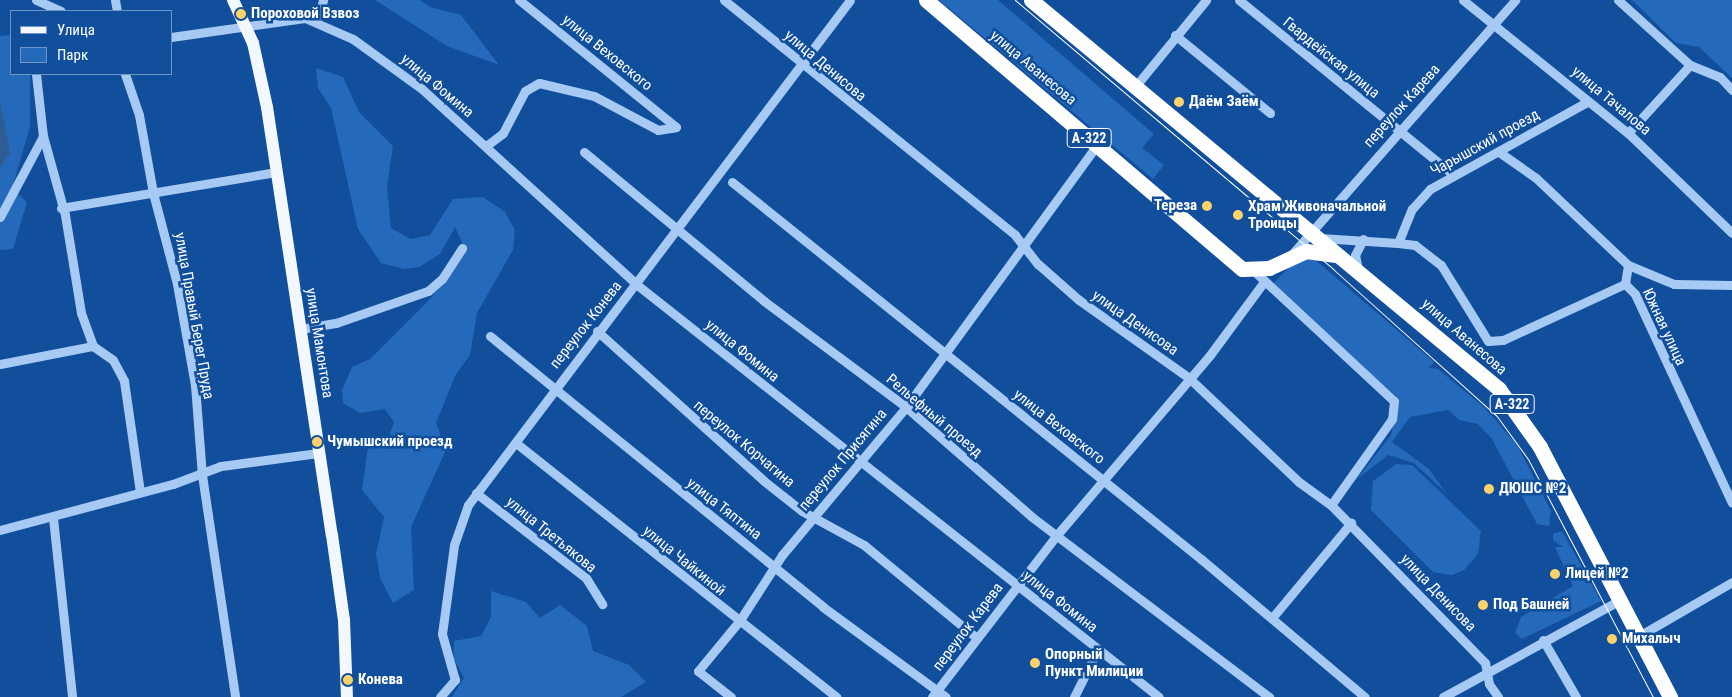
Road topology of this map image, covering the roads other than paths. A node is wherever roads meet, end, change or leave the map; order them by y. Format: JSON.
{"nodes":[{"id":1,"x":36,"y":0,"type":"edge"},
{"id":2,"x":233,"y":0,"type":"edge"},
{"id":3,"x":323,"y":0,"type":"edge"},
{"id":4,"x":519,"y":0,"type":"edge"},
{"id":5,"x":724,"y":0,"type":"edge"},
{"id":6,"x":850,"y":0,"type":"edge"},
{"id":7,"x":926,"y":0,"type":"edge"},
{"id":8,"x":1030,"y":0,"type":"edge"},
{"id":9,"x":1206,"y":0,"type":"edge"},
{"id":10,"x":1239,"y":0,"type":"edge"},
{"id":11,"x":1463,"y":0,"type":"edge"},
{"id":12,"x":1515,"y":0,"type":"edge"},
{"id":13,"x":1618,"y":0,"type":"edge"},
{"id":14,"x":59,"y":10,"type":"edge"},
{"id":15,"x":316,"y":20,"type":"junction"},
{"id":16,"x":246,"y":25,"type":"junction"},
{"id":17,"x":1492,"y":27,"type":"junction"},
{"id":18,"x":1175,"y":35,"type":"junction"},
{"id":19,"x":172,"y":37,"type":"edge"},
{"id":20,"x":803,"y":61,"type":"junction"},
{"id":21,"x":1690,"y":65,"type":"junction"},
{"id":22,"x":36,"y":75,"type":"edge"},
{"id":23,"x":125,"y":75,"type":"edge"},
{"id":24,"x":1134,"y":88,"type":"junction"},
{"id":25,"x":1732,"y":90,"type":"edge"},
{"id":26,"x":1587,"y":102,"type":"junction"},
{"id":27,"x":1270,"y":113,"type":"dead end"},
{"id":28,"x":1397,"y":130,"type":"junction"},
{"id":29,"x":1628,"y":133,"type":"junction"},
{"id":30,"x":43,"y":136,"type":"junction"},
{"id":31,"x":1097,"y":145,"type":"junction"},
{"id":32,"x":486,"y":146,"type":"junction"},
{"id":33,"x":584,"y":152,"type":"dead end"},
{"id":34,"x":1499,"y":152,"type":"junction"},
{"id":35,"x":276,"y":172,"type":"junction"},
{"id":36,"x":1452,"y":174,"type":"junction"},
{"id":37,"x":732,"y":182,"type":"dead end"},
{"id":38,"x":153,"y":193,"type":"junction"},
{"id":39,"x":61,"y":208,"type":"junction"},
{"id":40,"x":0,"y":217,"type":"edge"},
{"id":41,"x":676,"y":231,"type":"junction"},
{"id":42,"x":1314,"y":234,"type":"junction"},
{"id":43,"x":1732,"y":234,"type":"edge"},
{"id":44,"x":1363,"y":239,"type":"junction"},
{"id":45,"x":1398,"y":243,"type":"junction"},
{"id":46,"x":1024,"y":244,"type":"junction"},
{"id":47,"x":462,"y":248,"type":"dead end"},
{"id":48,"x":1342,"y":257,"type":"junction"},
{"id":49,"x":1282,"y":262,"type":"junction"},
{"id":50,"x":1628,"y":265,"type":"junction"},
{"id":51,"x":1358,"y":270,"type":"junction"},
{"id":52,"x":1259,"y":277,"type":"junction"},
{"id":53,"x":636,"y":284,"type":"junction"},
{"id":54,"x":1625,"y":284,"type":"junction"},
{"id":55,"x":1732,"y":285,"type":"edge"},
{"id":56,"x":300,"y":329,"type":"junction"},
{"id":57,"x":597,"y":331,"type":"junction"},
{"id":58,"x":490,"y":336,"type":"dead end"},
{"id":59,"x":93,"y":346,"type":"junction"},
{"id":60,"x":944,"y":353,"type":"junction"},
{"id":61,"x":0,"y":364,"type":"edge"},
{"id":62,"x":1189,"y":378,"type":"junction"},
{"id":63,"x":554,"y":392,"type":"junction"},
{"id":64,"x":906,"y":407,"type":"junction"},
{"id":65,"x":516,"y":443,"type":"junction"},
{"id":66,"x":318,"y":453,"type":"junction"},
{"id":67,"x":859,"y":463,"type":"junction"},
{"id":68,"x":202,"y":475,"type":"junction"},
{"id":69,"x":1102,"y":479,"type":"junction"},
{"id":70,"x":140,"y":492,"type":"junction"},
{"id":71,"x":476,"y":493,"type":"junction"},
{"id":72,"x":1732,"y":503,"type":"edge"},
{"id":73,"x":1331,"y":505,"type":"junction"},
{"id":74,"x":814,"y":517,"type":"junction"},
{"id":75,"x":53,"y":518,"type":"junction"},
{"id":76,"x":1351,"y":523,"type":"junction"},
{"id":77,"x":0,"y":530,"type":"edge"},
{"id":78,"x":1056,"y":536,"type":"junction"},
{"id":79,"x":776,"y":564,"type":"junction"},
{"id":80,"x":1732,"y":582,"type":"edge"},
{"id":81,"x":1016,"y":586,"type":"junction"},
{"id":82,"x":1620,"y":600,"type":"junction"},
{"id":83,"x":602,"y":604,"type":"dead end"},
{"id":84,"x":1272,"y":618,"type":"junction"},
{"id":85,"x":740,"y":620,"type":"junction"},
{"id":86,"x":1639,"y":636,"type":"junction"},
{"id":87,"x":977,"y":638,"type":"junction"},
{"id":88,"x":1543,"y":640,"type":"junction"},
{"id":89,"x":1098,"y":649,"type":"junction"},
{"id":90,"x":1485,"y":671,"type":"junction"},
{"id":91,"x":934,"y":694,"type":"edge"},
{"id":92,"x":72,"y":697,"type":"edge"},
{"id":93,"x":235,"y":697,"type":"edge"},
{"id":94,"x":347,"y":697,"type":"edge"},
{"id":95,"x":440,"y":697,"type":"edge"},
{"id":96,"x":731,"y":697,"type":"edge"},
{"id":97,"x":836,"y":697,"type":"edge"},
{"id":98,"x":946,"y":697,"type":"edge"},
{"id":99,"x":1074,"y":697,"type":"edge"},
{"id":100,"x":1158,"y":697,"type":"edge"},
{"id":101,"x":1269,"y":697,"type":"edge"},
{"id":102,"x":1365,"y":697,"type":"edge"},
{"id":103,"x":1443,"y":697,"type":"edge"},
{"id":104,"x":1498,"y":697,"type":"edge"},
{"id":105,"x":1576,"y":697,"type":"edge"},
{"id":106,"x":1670,"y":697,"type":"edge"}],
"edges":[{"from":1,"to":14,"type":"street"},
{"from":2,"to":16,"type":"main road","name":"улица Мамонтова"},
{"from":3,"to":15,"type":"street"},
{"from":4,"to":32,"type":"street","name":"улица Веховского"},
{"from":5,"to":20,"type":"street","name":"улица Денисова"},
{"from":6,"to":20,"type":"street","name":"переулок Конева"},
{"from":7,"to":31,"type":"highway","name":"улица Аванесова","number":"А-322"},
{"from":8,"to":24,"type":"highway","name":"улица Аванесова","number":"А-322"},
{"from":9,"to":18,"type":"street"},
{"from":10,"to":28,"type":"street","name":"Гвардейская улица"},
{"from":11,"to":17,"type":"street","name":"улица Тачалова"},
{"from":12,"to":17,"type":"street","name":"переулок Карева"},
{"from":13,"to":21,"type":"street"},
{"from":15,"to":16,"type":"street"},
{"from":15,"to":32,"type":"street","name":"улица Фомина"},
{"from":16,"to":19,"type":"street"},
{"from":16,"to":35,"type":"main road","name":"улица Мамонтова"},
{"from":17,"to":26,"type":"street","name":"улица Тачалова"},
{"from":17,"to":28,"type":"street","name":"переулок Карева"},
{"from":18,"to":24,"type":"street"},
{"from":18,"to":27,"type":"street"},
{"from":20,"to":41,"type":"street","name":"переулок Конева"},
{"from":20,"to":46,"type":"street","name":"улица Денисова"},
{"from":21,"to":25,"type":"street"},
{"from":21,"to":29,"type":"street"},
{"from":22,"to":30,"type":"street"},
{"from":23,"to":38,"type":"street","name":"улица Правый Берег Пруда"},
{"from":24,"to":42,"type":"highway","name":"улица Аванесова","number":"А-322"},
{"from":26,"to":29,"type":"street","name":"улица Тачалова"},
{"from":26,"to":34,"type":"street","name":"Чарышский проезд"},
{"from":28,"to":36,"type":"street","name":"Гвардейская улица"},
{"from":28,"to":42,"type":"street","name":"переулок Карева"},
{"from":29,"to":43,"type":"street","name":"улица Тачалова"},
{"from":30,"to":39,"type":"street"},
{"from":30,"to":40,"type":"street"},
{"from":31,"to":46,"type":"street","name":"переулок Присягина"},
{"from":31,"to":52,"type":"highway","name":"улица Аванесова","number":"А-322"},
{"from":32,"to":53,"type":"street","name":"улица Фомина"},
{"from":33,"to":41,"type":"street","name":"Рельефный проезд"},
{"from":34,"to":36,"type":"street","name":"Чарышский проезд"},
{"from":34,"to":50,"type":"street"},
{"from":35,"to":38,"type":"street"},
{"from":35,"to":56,"type":"main road","name":"улица Мамонтова"},
{"from":36,"to":45,"type":"street","name":"Чарышский проезд"},
{"from":37,"to":60,"type":"street","name":"улица Веховского"},
{"from":38,"to":39,"type":"street"},
{"from":38,"to":68,"type":"street","name":"улица Правый Берег Пруда"},
{"from":39,"to":59,"type":"street"},
{"from":41,"to":53,"type":"street","name":"переулок Конева"},
{"from":41,"to":64,"type":"street","name":"Рельефный проезд"},
{"from":42,"to":44,"type":"street"},
{"from":42,"to":48,"type":"highway","name":"улица Аванесова","number":"А-322"},
{"from":42,"to":49,"type":"street","name":"переулок Карева"},
{"from":44,"to":45,"type":"street"},
{"from":44,"to":51,"type":"street"},
{"from":45,"to":54,"type":"street"},
{"from":46,"to":60,"type":"street","name":"переулок Присягина"},
{"from":46,"to":62,"type":"street","name":"улица Денисова"},
{"from":47,"to":56,"type":"street"},
{"from":48,"to":49,"type":"highway","name":"улица Аванесова","number":"А-322"},
{"from":48,"to":51,"type":"highway","name":"улица Аванесова","number":"А-322"},
{"from":49,"to":52,"type":"highway","name":"улица Аванесова","number":"А-322"},
{"from":50,"to":54,"type":"street","name":"Южная улица"},
{"from":50,"to":55,"type":"street"},
{"from":51,"to":82,"type":"highway","name":"улица Аванесова","number":"А-322"},
{"from":52,"to":62,"type":"street","name":"переулок Карева"},
{"from":52,"to":73,"type":"street"},
{"from":53,"to":57,"type":"street","name":"переулок Конева"},
{"from":53,"to":67,"type":"street","name":"улица Фомина"},
{"from":54,"to":72,"type":"street","name":"Южная улица"},
{"from":56,"to":66,"type":"main road","name":"улица Мамонтова"},
{"from":57,"to":63,"type":"street","name":"переулок Конева"},
{"from":57,"to":74,"type":"street","name":"переулок Корчагина"},
{"from":58,"to":63,"type":"street","name":"улица Тяптина"},
{"from":59,"to":61,"type":"street"},
{"from":59,"to":70,"type":"street"},
{"from":60,"to":64,"type":"street","name":"переулок Присягина"},
{"from":60,"to":69,"type":"street","name":"улица Веховского"},
{"from":62,"to":69,"type":"street","name":"переулок Карева"},
{"from":62,"to":73,"type":"street","name":"улица Денисова"},
{"from":63,"to":65,"type":"street","name":"переулок Конева"},
{"from":63,"to":79,"type":"street","name":"улица Тяптина"},
{"from":64,"to":67,"type":"street","name":"переулок Присягина"},
{"from":64,"to":78,"type":"street","name":"Рельефный проезд"},
{"from":65,"to":71,"type":"street","name":"переулок Конева"},
{"from":65,"to":85,"type":"street","name":"улица Чайкиной"},
{"from":66,"to":68,"type":"street"},
{"from":66,"to":94,"type":"main road","name":"улица Мамонтова"},
{"from":67,"to":74,"type":"street","name":"переулок Присягина"},
{"from":67,"to":81,"type":"street","name":"улица Фомина"},
{"from":68,"to":70,"type":"street"},
{"from":68,"to":93,"type":"street","name":"улица Правый Берег Пруда"},
{"from":69,"to":78,"type":"street","name":"переулок Карева"},
{"from":69,"to":84,"type":"street","name":"улица Веховского"},
{"from":70,"to":75,"type":"street"},
{"from":71,"to":83,"type":"street","name":"улица Третьякова"},
{"from":71,"to":95,"type":"street","name":"переулок Конева"},
{"from":73,"to":76,"type":"street","name":"улица Денисова"},
{"from":74,"to":79,"type":"street","name":"переулок Присягина"},
{"from":74,"to":87,"type":"street","name":"переулок Корчагина"},
{"from":75,"to":77,"type":"street"},
{"from":75,"to":92,"type":"street"},
{"from":76,"to":84,"type":"street"},
{"from":76,"to":90,"type":"street","name":"улица Денисова"},
{"from":78,"to":81,"type":"street","name":"переулок Карева"},
{"from":78,"to":101,"type":"street","name":"Рельефный проезд"},
{"from":79,"to":85,"type":"street","name":"переулок Присягина"},
{"from":79,"to":91,"type":"street","name":"улица Тяптина"},
{"from":80,"to":86,"type":"street"},
{"from":81,"to":87,"type":"street","name":"переулок Карева"},
{"from":81,"to":89,"type":"street","name":"улица Фомина"},
{"from":82,"to":86,"type":"highway","name":"улица Аванесова","number":"А-322"},
{"from":82,"to":88,"type":"street"},
{"from":84,"to":102,"type":"street","name":"улица Веховского"},
{"from":85,"to":96,"type":"street","name":"переулок Присягина"},
{"from":85,"to":97,"type":"street","name":"улица Чайкиной"},
{"from":86,"to":106,"type":"highway","name":"улица Аванесова","number":"А-322"},
{"from":87,"to":91,"type":"street","name":"переулок Карева"},
{"from":88,"to":90,"type":"street"},
{"from":88,"to":105,"type":"street"},
{"from":89,"to":99,"type":"street"},
{"from":89,"to":100,"type":"street","name":"улица Фомина"},
{"from":90,"to":103,"type":"street"},
{"from":90,"to":104,"type":"street","name":"улица Денисова"},
{"from":91,"to":98,"type":"street","name":"улица Тяптина"}]}
